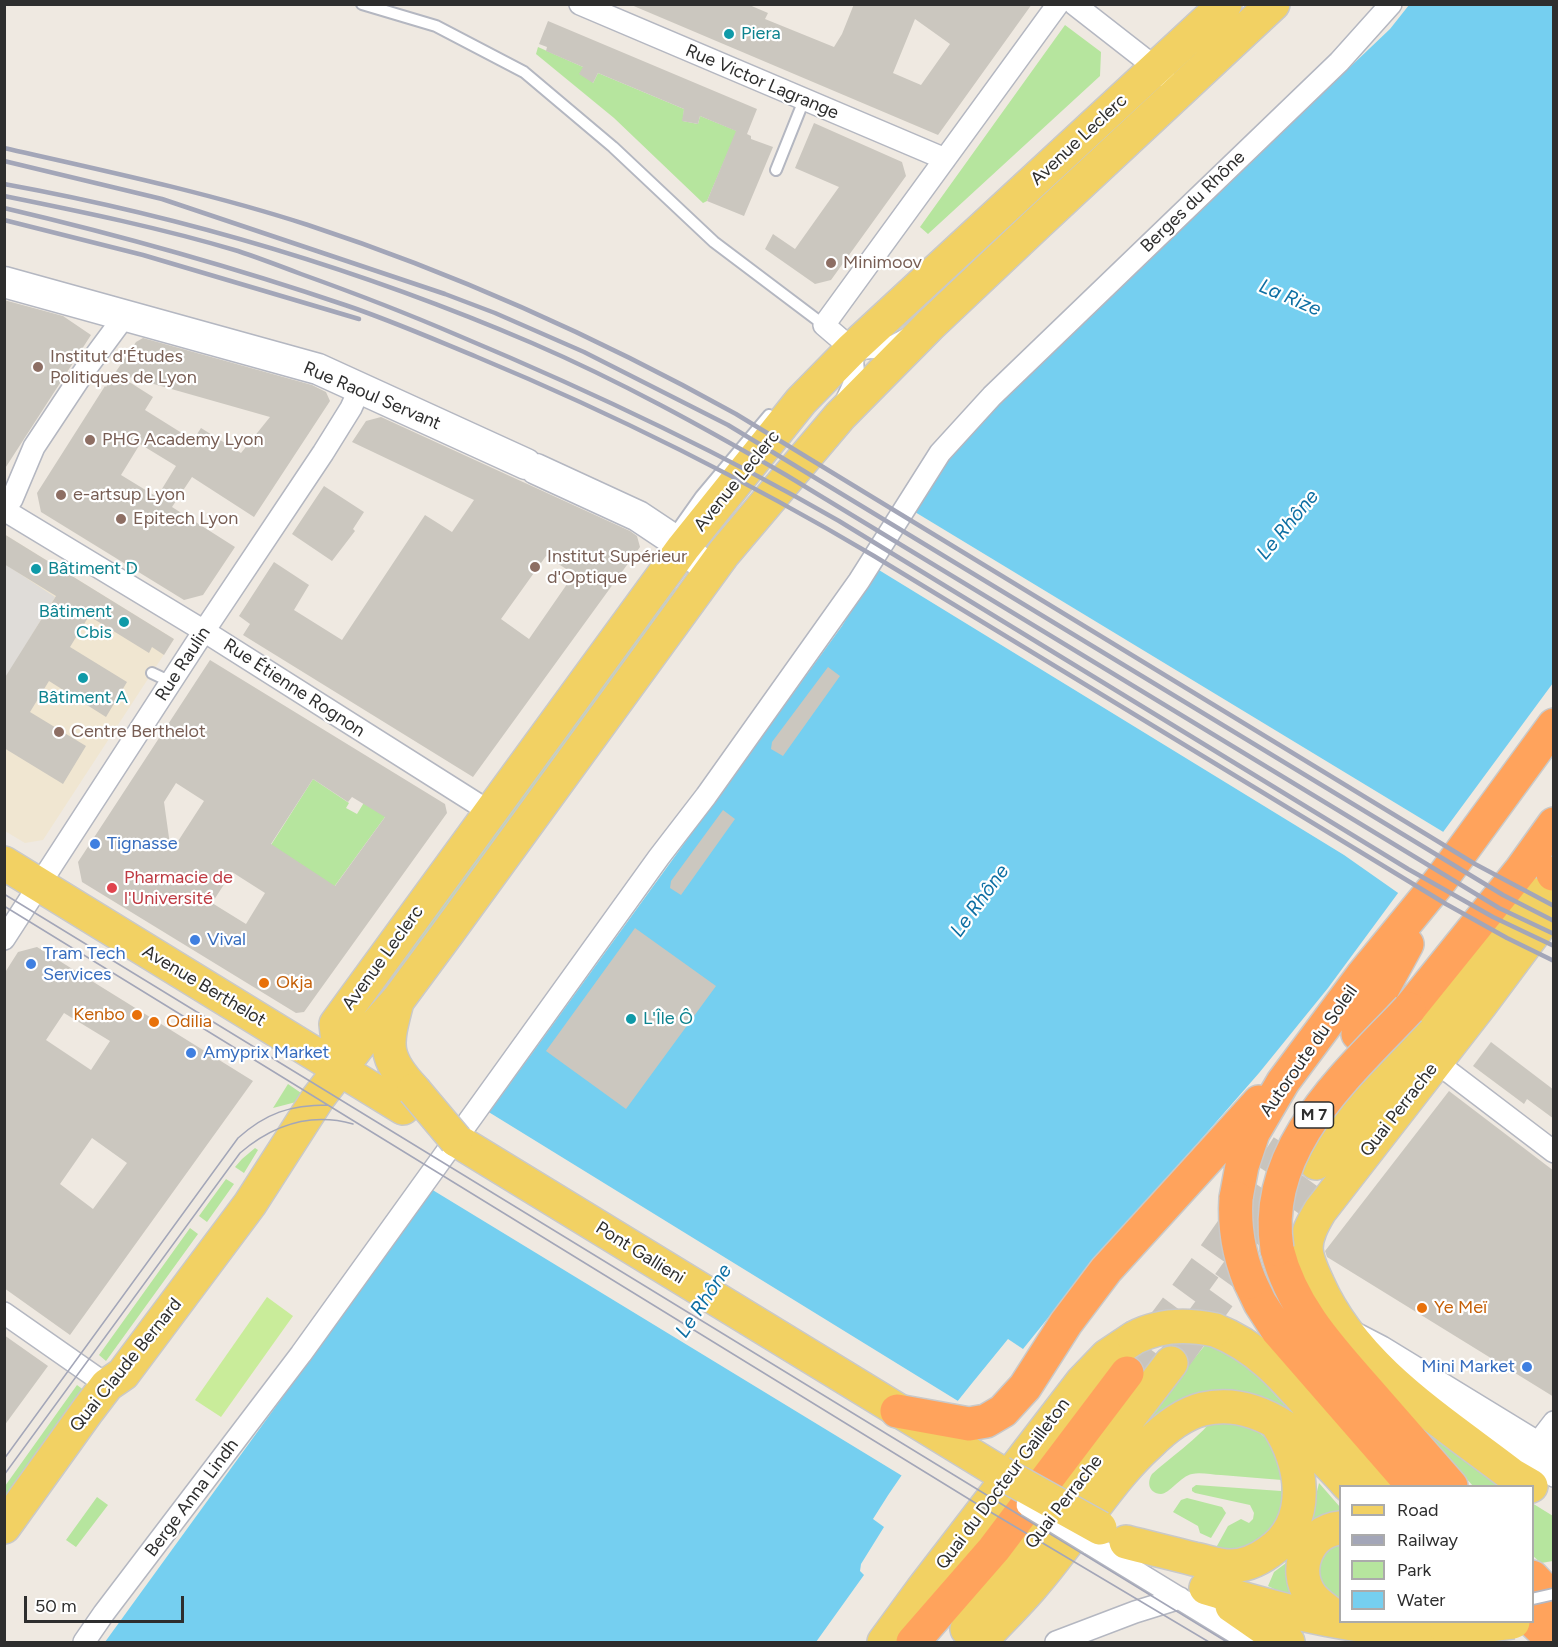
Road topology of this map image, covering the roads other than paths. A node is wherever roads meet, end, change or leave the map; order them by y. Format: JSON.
{"nodes":[{"id":1,"x":362,"y":4,"type":"edge"},
{"id":2,"x":580,"y":4,"type":"edge"},
{"id":3,"x":1058,"y":4,"type":"edge"},
{"id":4,"x":1074,"y":4,"type":"edge"},
{"id":5,"x":1225,"y":4,"type":"edge"},
{"id":6,"x":1273,"y":4,"type":"edge"},
{"id":7,"x":1391,"y":4,"type":"edge"},
{"id":8,"x":612,"y":10,"type":"edge"},
{"id":9,"x":1156,"y":68,"type":"junction"},
{"id":10,"x":1179,"y":92,"type":"junction"},
{"id":11,"x":804,"y":100,"type":"junction"},
{"id":12,"x":945,"y":159,"type":"junction"},
{"id":13,"x":776,"y":170,"type":"dead end"},
{"id":14,"x":4,"y":282,"type":"edge"},
{"id":15,"x":124,"y":317,"type":"junction"},
{"id":16,"x":825,"y":325,"type":"junction"},
{"id":17,"x":929,"y":326,"type":"junction"},
{"id":18,"x":842,"y":345,"type":"junction"},
{"id":19,"x":360,"y":388,"type":"junction"},
{"id":20,"x":773,"y":410,"type":"dead end"},
{"id":21,"x":840,"y":416,"type":"junction"},
{"id":22,"x":5,"y":510,"type":"edge"},
{"id":23,"x":677,"y":543,"type":"junction"},
{"id":24,"x":710,"y":570,"type":"junction"},
{"id":25,"x":204,"y":631,"type":"junction"},
{"id":26,"x":1554,"y":725,"type":"edge"},
{"id":27,"x":490,"y":813,"type":"junction"},
{"id":28,"x":1554,"y":824,"type":"edge"},
{"id":29,"x":4,"y":863,"type":"edge"},
{"id":30,"x":1553,"y":873,"type":"edge"},
{"id":31,"x":1440,"y":881,"type":"junction"},
{"id":32,"x":40,"y":885,"type":"junction"},
{"id":33,"x":1554,"y":906,"type":"edge"},
{"id":34,"x":4,"y":939,"type":"edge"},
{"id":35,"x":398,"y":1000,"type":"junction"},
{"id":36,"x":1358,"y":1034,"type":"dead end"},
{"id":37,"x":1297,"y":1061,"type":"junction"},
{"id":38,"x":1436,"y":1062,"type":"junction"},
{"id":39,"x":341,"y":1070,"type":"junction"},
{"id":40,"x":398,"y":1097,"type":"junction"},
{"id":41,"x":1554,"y":1152,"type":"edge"},
{"id":42,"x":1316,"y":1163,"type":"tunnel mouth"},
{"id":43,"x":250,"y":1204,"type":"junction"},
{"id":44,"x":4,"y":1313,"type":"edge"},
{"id":45,"x":1343,"y":1327,"type":"junction"},
{"id":46,"x":301,"y":1354,"type":"joint"},
{"id":47,"x":1171,"y":1363,"type":"tunnel mouth"},
{"id":48,"x":1127,"y":1373,"type":"tunnel mouth"},
{"id":49,"x":107,"y":1385,"type":"junction"},
{"id":50,"x":897,"y":1411,"type":"joint"},
{"id":51,"x":1275,"y":1422,"type":"junction"},
{"id":52,"x":1554,"y":1422,"type":"edge"},
{"id":53,"x":969,"y":1436,"type":"junction"},
{"id":54,"x":1536,"y":1465,"type":"edge"},
{"id":55,"x":1554,"y":1476,"type":"edge"},
{"id":56,"x":1348,"y":1485,"type":"edge"},
{"id":57,"x":1379,"y":1485,"type":"edge"},
{"id":58,"x":1412,"y":1485,"type":"edge"},
{"id":59,"x":1450,"y":1485,"type":"edge"},
{"id":60,"x":1554,"y":1501,"type":"edge"},
{"id":61,"x":4,"y":1527,"type":"edge"},
{"id":62,"x":1339,"y":1528,"type":"edge"},
{"id":63,"x":1105,"y":1538,"type":"junction"},
{"id":64,"x":1193,"y":1593,"type":"junction"},
{"id":65,"x":1554,"y":1615,"type":"edge"},
{"id":66,"x":1339,"y":1619,"type":"edge"},
{"id":67,"x":1534,"y":1619,"type":"edge"},
{"id":68,"x":1534,"y":1620,"type":"edge"},
{"id":69,"x":1339,"y":1621,"type":"edge"},
{"id":70,"x":1351,"y":1623,"type":"edge"},
{"id":71,"x":1486,"y":1623,"type":"edge"},
{"id":72,"x":1515,"y":1623,"type":"edge"},
{"id":73,"x":1459,"y":1624,"type":"edge"},
{"id":74,"x":1554,"y":1641,"type":"edge"},
{"id":75,"x":84,"y":1642,"type":"edge"},
{"id":76,"x":884,"y":1642,"type":"edge"},
{"id":77,"x":913,"y":1642,"type":"edge"},
{"id":78,"x":958,"y":1642,"type":"edge"},
{"id":79,"x":980,"y":1642,"type":"edge"},
{"id":80,"x":1056,"y":1642,"type":"edge"},
{"id":81,"x":1251,"y":1642,"type":"edge"},
{"id":82,"x":1288,"y":1642,"type":"edge"},
{"id":83,"x":1481,"y":1642,"type":"edge"},
{"id":84,"x":1529,"y":1642,"type":"edge"}],
"edges":[{"from":1,"to":16,"type":"lane"},
{"from":2,"to":8,"type":"street","name":"Rue Victor Lagrange"},
{"from":3,"to":12,"type":"street"},
{"from":4,"to":9,"type":"street"},
{"from":5,"to":9,"type":"main road","name":"Avenue Leclerc"},
{"from":6,"to":10,"type":"main road","name":"Avenue Leclerc"},
{"from":7,"to":46,"type":"street","name":"Berges du Rhône"},
{"from":8,"to":11,"type":"street","name":"Rue Victor Lagrange"},
{"from":9,"to":10,"type":"street"},
{"from":9,"to":18,"type":"main road","name":"Avenue Leclerc"},
{"from":10,"to":17,"type":"main road","name":"Avenue Leclerc"},
{"from":11,"to":12,"type":"street","name":"Rue Victor Lagrange"},
{"from":11,"to":13,"type":"lane"},
{"from":12,"to":16,"type":"street"},
{"from":14,"to":15,"type":"street","name":"Rue Raoul Servant"},
{"from":15,"to":19,"type":"street","name":"Rue Raoul Servant"},
{"from":15,"to":22,"type":"street"},
{"from":16,"to":18,"type":"street"},
{"from":17,"to":18,"type":"street","name":"Avenue Leclerc"},
{"from":17,"to":21,"type":"main road","name":"Avenue Leclerc"},
{"from":18,"to":21,"type":"street","name":"Avenue Leclerc"},
{"from":18,"to":23,"type":"main road","name":"Avenue Leclerc"},
{"from":19,"to":23,"type":"street","name":"Rue Raoul Servant"},
{"from":19,"to":25,"type":"street","name":"Rue Raulin"},
{"from":20,"to":23,"type":"lane"},
{"from":21,"to":24,"type":"main road","name":"Avenue Leclerc"},
{"from":22,"to":25,"type":"street","name":"Rue Étienne Rognon"},
{"from":23,"to":24,"type":"street","name":"Rue Raoul Servant"},
{"from":23,"to":27,"type":"main road","name":"Avenue Leclerc"},
{"from":24,"to":35,"type":"main road","name":"Avenue Leclerc"},
{"from":25,"to":27,"type":"street","name":"Rue Étienne Rognon"},
{"from":25,"to":32,"type":"street","name":"Rue Raulin"},
{"from":26,"to":31,"type":"highway","name":"Autoroute du Soleil","number":"M 7"},
{"from":27,"to":39,"type":"main road","name":"Avenue Leclerc"},
{"from":28,"to":59,"type":"highway","number":"M 7","bridge":true},
{"from":29,"to":32,"type":"main road","name":"Avenue Berthelot"},
{"from":30,"to":42,"type":"main road","name":"Quai Perrache"},
{"from":31,"to":36,"type":"highway"},
{"from":31,"to":37,"type":"highway","name":"Autoroute du Soleil","number":"M 7"},
{"from":32,"to":34,"type":"street","name":"Rue Raulin"},
{"from":32,"to":39,"type":"main road","name":"Avenue Berthelot"},
{"from":33,"to":38,"type":"main road","name":"Quai Perrache"},
{"from":35,"to":39,"type":"main road","name":"Avenue Leclerc"},
{"from":35,"to":40,"type":"main road","name":"Pont Gallieni"},
{"from":37,"to":53,"type":"highway"},
{"from":37,"to":58,"type":"highway","name":"Autoroute du Soleil","number":"M 7","bridge":true},
{"from":38,"to":41,"type":"street"},
{"from":38,"to":45,"type":"main road","name":"Quai Perrache"},
{"from":39,"to":40,"type":"main road","name":"Avenue Berthelot"},
{"from":39,"to":43,"type":"main road","name":"Quai Claude Bernard"},
{"from":40,"to":43,"type":"main road","name":"Quai Claude Bernard"},
{"from":40,"to":50,"type":"main road","name":"Pont Gallieni","bridge":true},
{"from":43,"to":49,"type":"main road","name":"Quai Claude Bernard"},
{"from":44,"to":49,"type":"street"},
{"from":45,"to":54,"type":"street"},
{"from":45,"to":54,"type":"main road","name":"Quai Perrache"},
{"from":46,"to":75,"type":"street","name":"Berge Anna Lindh"},
{"from":47,"to":78,"type":"main road","name":"Quai Perrache"},
{"from":48,"to":77,"type":"highway"},
{"from":49,"to":61,"type":"main road","name":"Quai Claude Bernard"},
{"from":50,"to":53,"type":"highway"},
{"from":51,"to":56,"type":"main road"},
{"from":51,"to":63,"type":"main road"},
{"from":51,"to":79,"type":"main road"},
{"from":52,"to":54,"type":"street"},
{"from":53,"to":63,"type":"main road","bridge":true},
{"from":54,"to":55,"type":"street"},
{"from":54,"to":60,"type":"main road","name":"Quai Perrache"},
{"from":57,"to":76,"type":"main road","name":"Quai du Docteur Gailleton","bridge":true},
{"from":62,"to":66,"type":"main road"},
{"from":63,"to":64,"type":"main road"},
{"from":64,"to":69,"type":"main road"},
{"from":64,"to":80,"type":"street"},
{"from":64,"to":81,"type":"street"},
{"from":64,"to":82,"type":"main road"},
{"from":65,"to":67,"type":"main road"},
{"from":68,"to":74,"type":"highway"},
{"from":70,"to":73,"type":"main road"},
{"from":71,"to":73,"type":"main road","bridge":true},
{"from":72,"to":84,"type":"highway"},
{"from":73,"to":83,"type":"main road"}]}
